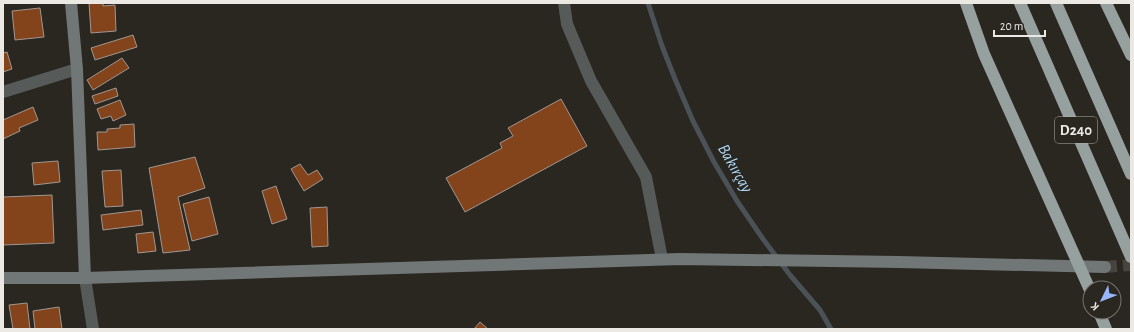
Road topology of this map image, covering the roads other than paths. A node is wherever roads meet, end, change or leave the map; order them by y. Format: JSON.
{"nodes":[{"id":1,"x":71,"y":3,"type":"edge"},
{"id":2,"x":564,"y":3,"type":"edge"},
{"id":3,"x":966,"y":3,"type":"edge"},
{"id":4,"x":1020,"y":3,"type":"edge"},
{"id":5,"x":1056,"y":3,"type":"edge"},
{"id":6,"x":1106,"y":3,"type":"edge"},
{"id":7,"x":1131,"y":55,"type":"edge"},
{"id":8,"x":77,"y":69,"type":"junction"},
{"id":9,"x":3,"y":92,"type":"edge"},
{"id":10,"x":1131,"y":174,"type":"edge"},
{"id":11,"x":1131,"y":257,"type":"edge"},
{"id":12,"x":662,"y":259,"type":"junction"},
{"id":13,"x":1080,"y":267,"type":"junction"},
{"id":14,"x":1105,"y":267,"type":"tunnel mouth"},
{"id":15,"x":3,"y":278,"type":"edge"},
{"id":16,"x":85,"y":278,"type":"junction"},
{"id":17,"x":1086,"y":280,"type":"edge"},
{"id":18,"x":93,"y":329,"type":"edge"}],
"edges":[{"from":1,"to":8,"type":"main road"},
{"from":2,"to":12,"type":"street"},
{"from":3,"to":13,"type":"highway"},
{"from":4,"to":11,"type":"highway","number":"D240"},
{"from":5,"to":10,"type":"highway","number":"D240"},
{"from":6,"to":7,"type":"highway"},
{"from":8,"to":9,"type":"street"},
{"from":8,"to":16,"type":"main road"},
{"from":12,"to":13,"type":"main road"},
{"from":12,"to":16,"type":"main road"},
{"from":13,"to":14,"type":"main road"},
{"from":13,"to":17,"type":"highway"},
{"from":15,"to":16,"type":"main road"},
{"from":16,"to":18,"type":"street"}]}
